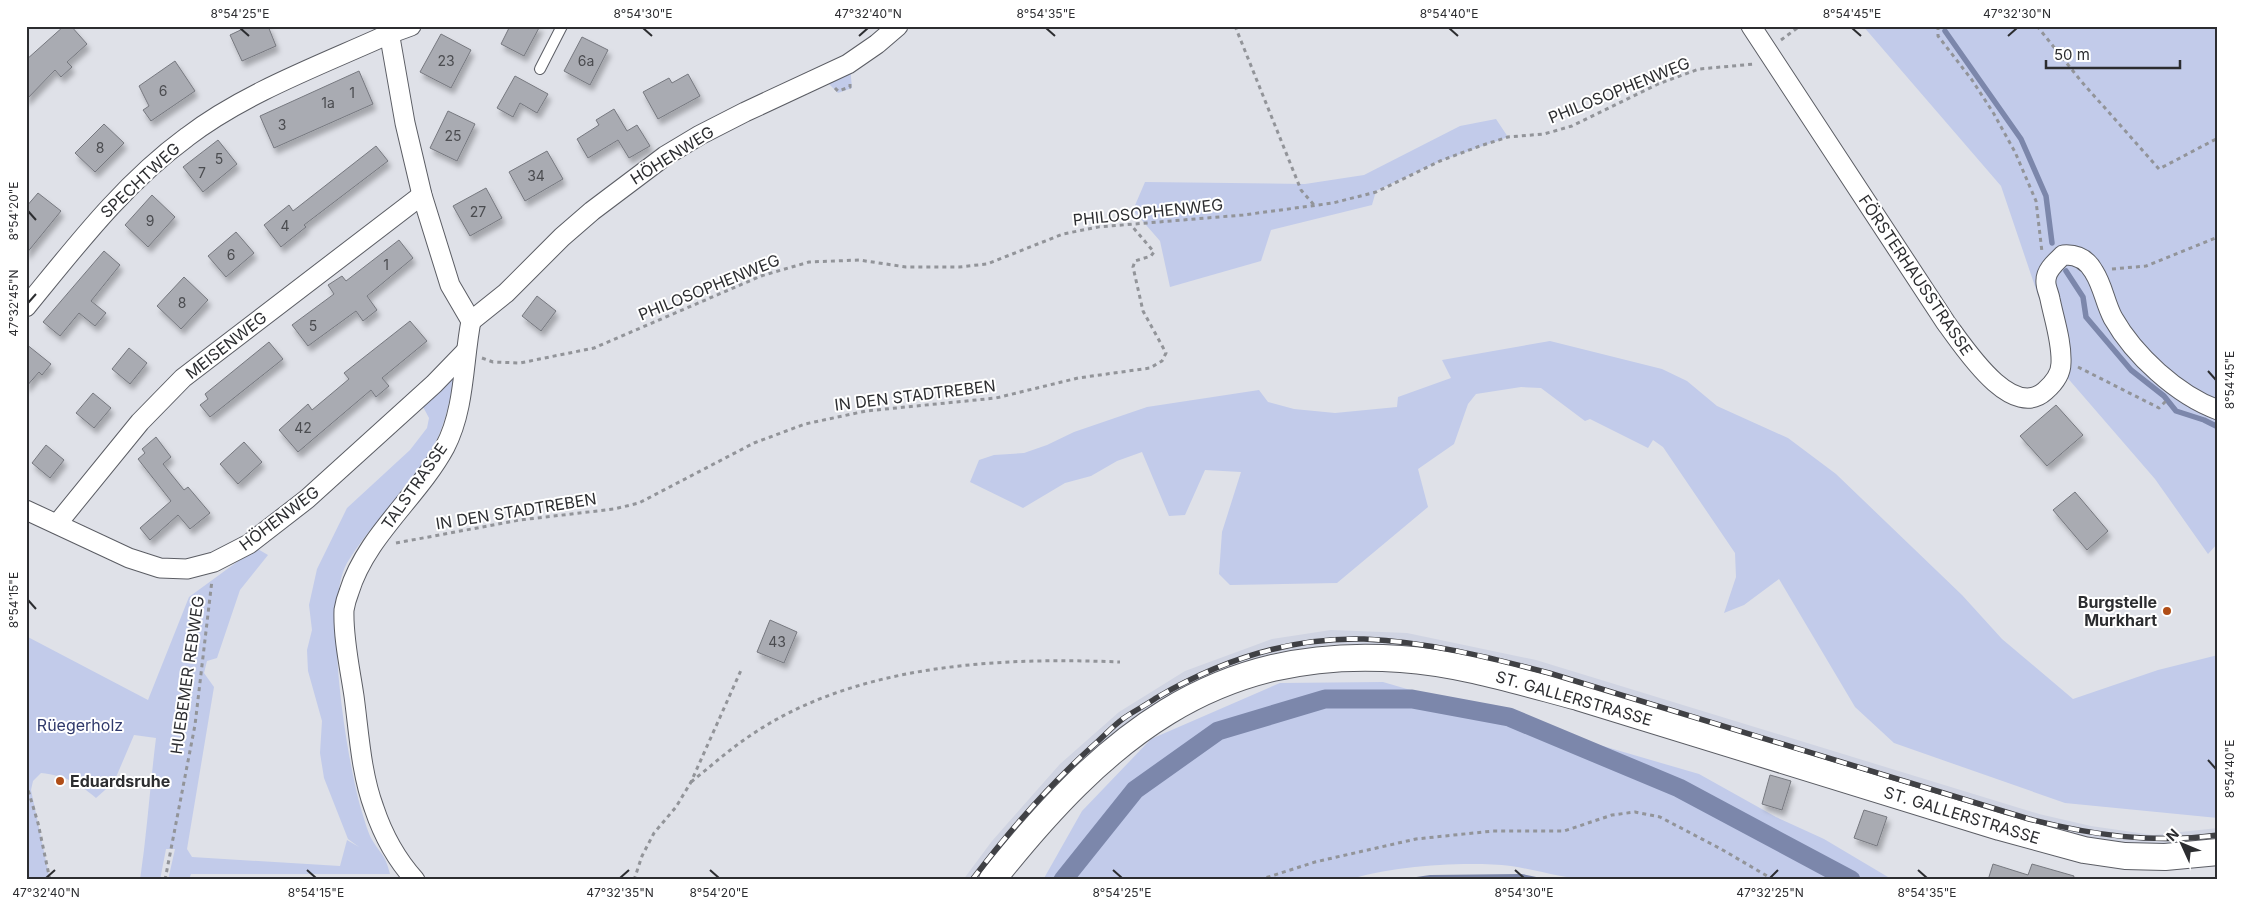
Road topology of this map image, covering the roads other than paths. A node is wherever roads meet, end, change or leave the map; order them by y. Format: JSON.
{"nodes":[{"id":1,"x":411,"y":26,"type":"edge"},
{"id":2,"x":562,"y":26,"type":"edge"},
{"id":3,"x":898,"y":26,"type":"edge"},
{"id":4,"x":1751,"y":26,"type":"edge"},
{"id":5,"x":388,"y":30,"type":"edge"},
{"id":6,"x":540,"y":69,"type":"dead end"},
{"id":7,"x":422,"y":195,"type":"junction"},
{"id":8,"x":26,"y":307,"type":"edge"},
{"id":9,"x":471,"y":321,"type":"junction"},
{"id":10,"x":465,"y":352,"type":"junction"},
{"id":11,"x":2218,"y":410,"type":"edge"},
{"id":12,"x":26,"y":510,"type":"edge"},
{"id":13,"x":57,"y":524,"type":"junction"},
{"id":14,"x":2218,"y":852,"type":"edge"},
{"id":15,"x":413,"y":879,"type":"edge"},
{"id":16,"x":992,"y":880,"type":"edge"}],
"edges":[{"from":1,"to":5,"type":"street","name":"SPECHTWEG"},
{"from":2,"to":6,"type":"lane"},
{"from":3,"to":9,"type":"street","name":"HÖHENWEG"},
{"from":4,"to":11,"type":"street","name":"FÖRSTERHAUSSTRASSE"},
{"from":5,"to":7,"type":"street"},
{"from":5,"to":8,"type":"street","name":"SPECHTWEG"},
{"from":7,"to":9,"type":"street"},
{"from":7,"to":13,"type":"street","name":"MEISENWEG"},
{"from":9,"to":10,"type":"street","name":"TALSTRASSE"},
{"from":10,"to":13,"type":"street","name":"HÖHENWEG"},
{"from":10,"to":15,"type":"street","name":"TALSTRASSE"},
{"from":12,"to":13,"type":"street","name":"HÖHENWEG"},
{"from":14,"to":16,"type":"main road","name":"ST. GALLERSTRASSE"}]}
